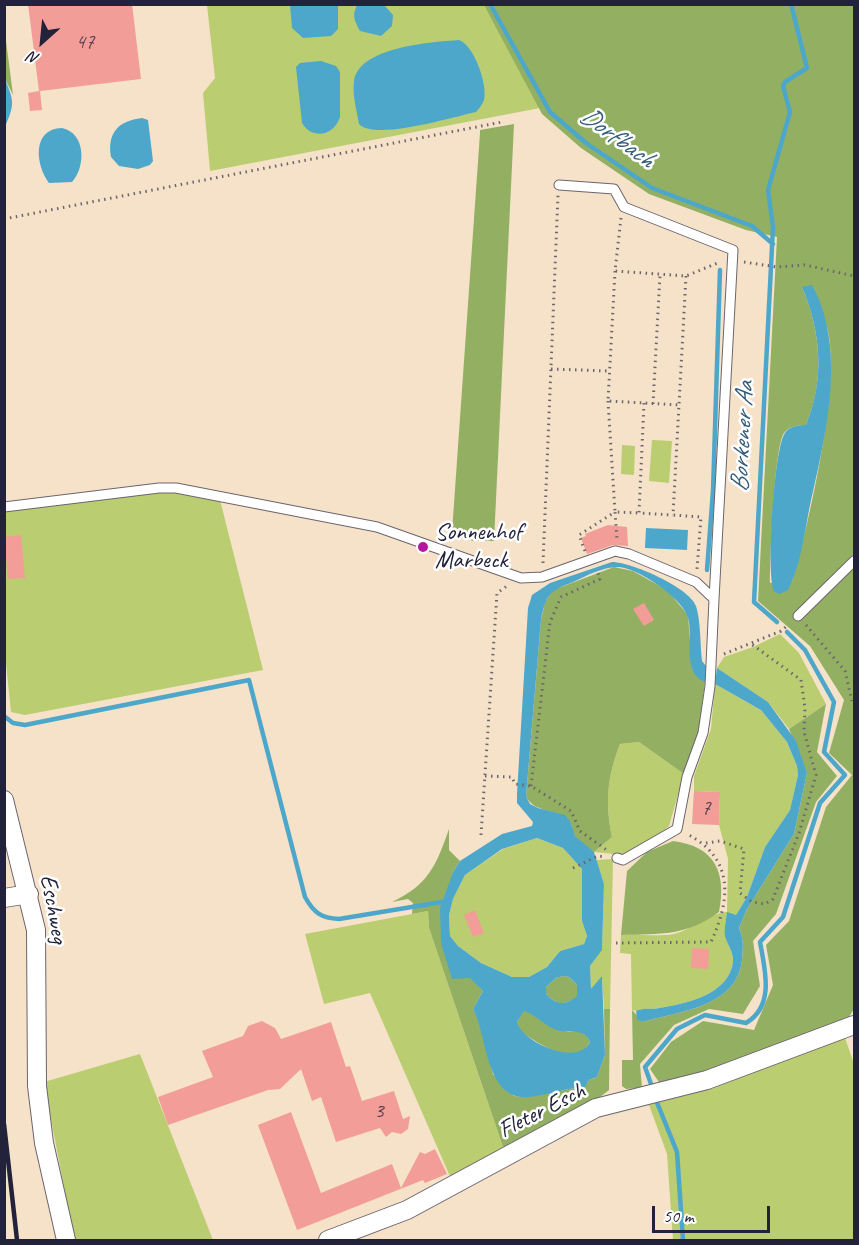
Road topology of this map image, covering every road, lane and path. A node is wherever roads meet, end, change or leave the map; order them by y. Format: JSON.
{"nodes":[{"id":1,"x":502,"y":122,"type":"dead end"},
{"id":2,"x":559,"y":185,"type":"joint"},
{"id":3,"x":624,"y":207,"type":"junction"},
{"id":4,"x":4,"y":219,"type":"edge"},
{"id":5,"x":731,"y":261,"type":"junction"},
{"id":6,"x":615,"y":271,"type":"junction"},
{"id":7,"x":660,"y":275,"type":"junction"},
{"id":8,"x":686,"y":276,"type":"junction"},
{"id":9,"x":855,"y":276,"type":"edge"},
{"id":10,"x":550,"y":369,"type":"junction"},
{"id":11,"x":609,"y":371,"type":"junction"},
{"id":12,"x":608,"y":401,"type":"junction"},
{"id":13,"x":644,"y":403,"type":"junction"},
{"id":14,"x":653,"y":404,"type":"junction"},
{"id":15,"x":680,"y":405,"type":"junction"},
{"id":16,"x":4,"y":507,"type":"edge"},
{"id":17,"x":615,"y":512,"type":"junction"},
{"id":18,"x":639,"y":513,"type":"junction"},
{"id":19,"x":673,"y":515,"type":"junction"},
{"id":20,"x":615,"y":551,"type":"junction"},
{"id":21,"x":588,"y":561,"type":"junction"},
{"id":22,"x":855,"y":561,"type":"edge"},
{"id":23,"x":599,"y":574,"type":"dead end"},
{"id":24,"x":542,"y":577,"type":"junction"},
{"id":25,"x":521,"y":578,"type":"junction"},
{"id":26,"x":696,"y":582,"type":"junction"},
{"id":27,"x":714,"y":599,"type":"junction"},
{"id":28,"x":798,"y":616,"type":"junction"},
{"id":29,"x":750,"y":643,"type":"junction"},
{"id":30,"x":711,"y":662,"type":"junction"},
{"id":31,"x":852,"y":701,"type":"dead end"},
{"id":32,"x":485,"y":776,"type":"junction"},
{"id":33,"x":531,"y":786,"type":"junction"},
{"id":34,"x":4,"y":800,"type":"edge"},
{"id":35,"x":677,"y":829,"type":"junction"},
{"id":36,"x":481,"y":835,"type":"dead end"},
{"id":37,"x":706,"y":843,"type":"junction"},
{"id":38,"x":598,"y":856,"type":"dead end"},
{"id":39,"x":617,"y":858,"type":"joint"},
{"id":40,"x":573,"y":868,"type":"dead end"},
{"id":41,"x":29,"y":894,"type":"junction"},
{"id":42,"x":4,"y":898,"type":"edge"},
{"id":43,"x":616,"y":943,"type":"dead end"},
{"id":44,"x":855,"y":1025,"type":"edge"},
{"id":45,"x":66,"y":1240,"type":"edge"},
{"id":46,"x":328,"y":1240,"type":"edge"}],
"edges":[{"from":1,"to":4,"type":"path"},
{"from":2,"to":3,"type":"lane"},
{"from":2,"to":10,"type":"path"},
{"from":3,"to":5,"type":"lane"},
{"from":3,"to":6,"type":"path"},
{"from":5,"to":8,"type":"path"},
{"from":5,"to":9,"type":"path"},
{"from":5,"to":27,"type":"lane"},
{"from":6,"to":7,"type":"path"},
{"from":6,"to":11,"type":"path"},
{"from":7,"to":8,"type":"path"},
{"from":7,"to":14,"type":"path"},
{"from":8,"to":15,"type":"path"},
{"from":10,"to":11,"type":"path"},
{"from":10,"to":24,"type":"path"},
{"from":11,"to":12,"type":"path"},
{"from":12,"to":13,"type":"path"},
{"from":12,"to":17,"type":"path"},
{"from":13,"to":14,"type":"path"},
{"from":13,"to":18,"type":"path"},
{"from":14,"to":15,"type":"path"},
{"from":15,"to":19,"type":"path"},
{"from":16,"to":25,"type":"lane"},
{"from":17,"to":18,"type":"path"},
{"from":17,"to":20,"type":"path"},
{"from":17,"to":21,"type":"path"},
{"from":18,"to":19,"type":"path"},
{"from":19,"to":26,"type":"path"},
{"from":20,"to":21,"type":"lane"},
{"from":20,"to":26,"type":"lane"},
{"from":21,"to":24,"type":"lane"},
{"from":22,"to":28,"type":"lane"},
{"from":23,"to":33,"type":"path"},
{"from":24,"to":25,"type":"lane"},
{"from":25,"to":32,"type":"path"},
{"from":26,"to":27,"type":"lane"},
{"from":27,"to":30,"type":"lane"},
{"from":28,"to":29,"type":"path"},
{"from":28,"to":31,"type":"path"},
{"from":29,"to":30,"type":"path"},
{"from":29,"to":37,"type":"path"},
{"from":30,"to":35,"type":"lane"},
{"from":32,"to":33,"type":"path"},
{"from":32,"to":36,"type":"path"},
{"from":33,"to":39,"type":"path"},
{"from":34,"to":41,"type":"street","name":"Eschweg"},
{"from":35,"to":37,"type":"path"},
{"from":35,"to":39,"type":"lane"},
{"from":37,"to":43,"type":"path"},
{"from":38,"to":40,"type":"path"},
{"from":41,"to":42,"type":"street"},
{"from":41,"to":45,"type":"street","name":"Eschweg"},
{"from":44,"to":46,"type":"street","name":"Fleter Esch"}]}
